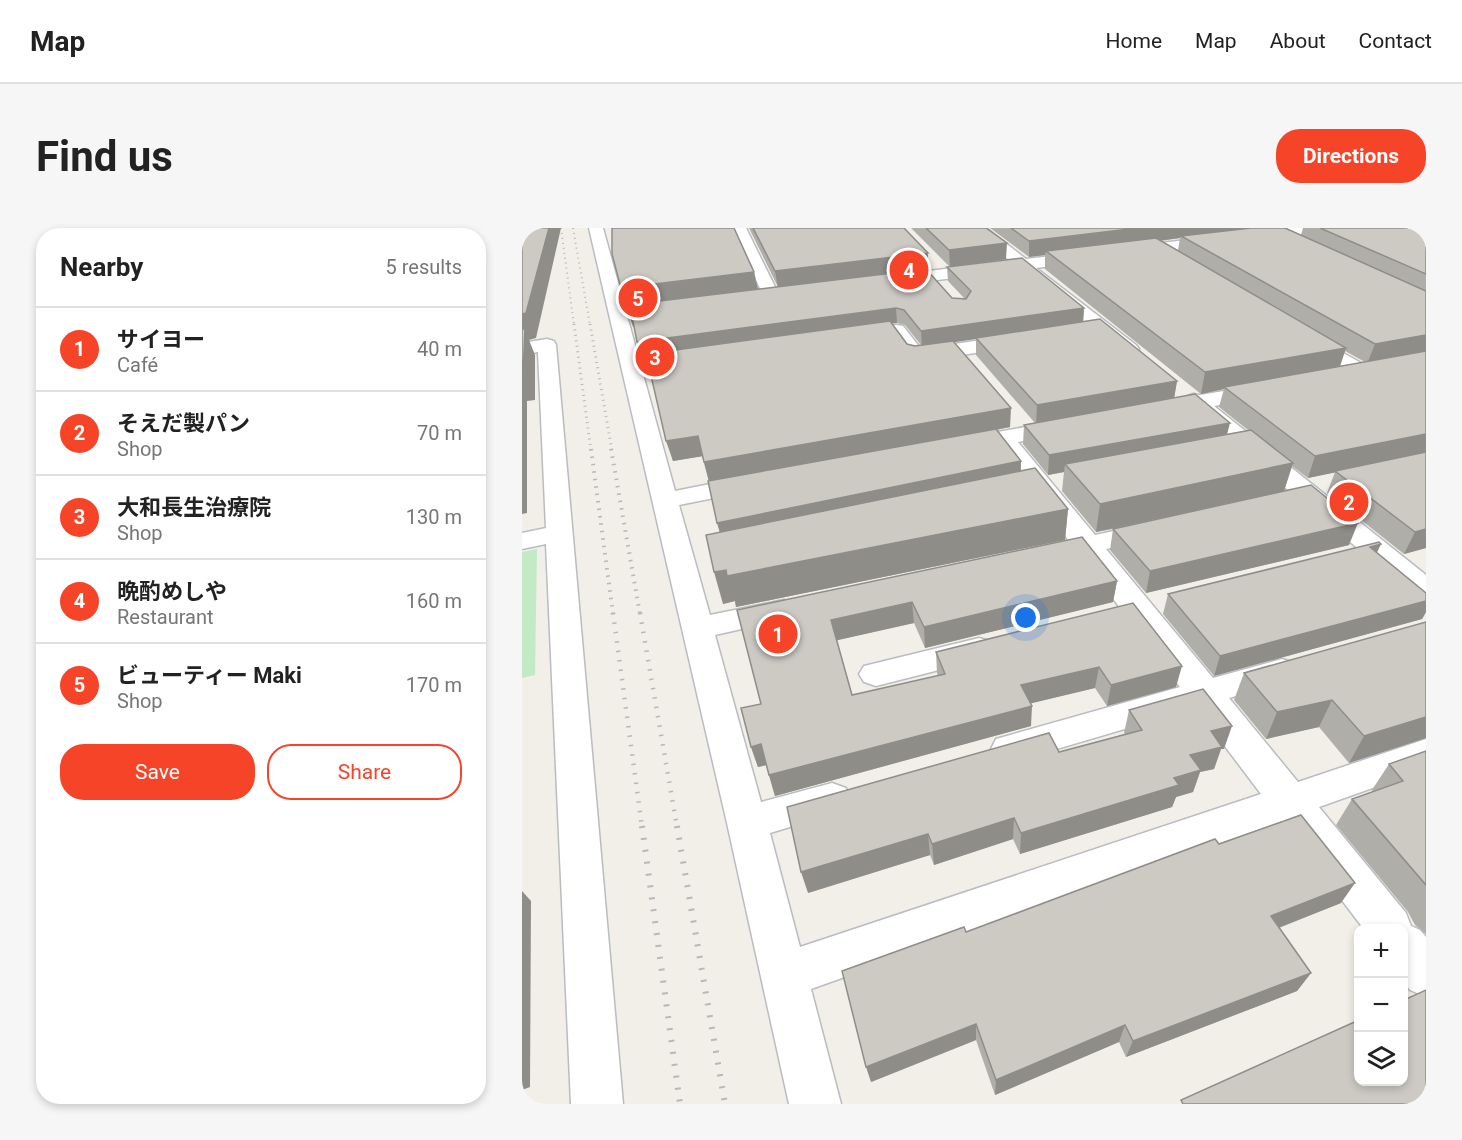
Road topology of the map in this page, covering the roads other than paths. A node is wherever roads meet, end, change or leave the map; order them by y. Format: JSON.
{"nodes":[{"id":1,"x":596,"y":228,"type":"edge"},
{"id":2,"x":739,"y":228,"type":"edge"},
{"id":3,"x":977,"y":228,"type":"edge"},
{"id":4,"x":1187,"y":228,"type":"edge"},
{"id":5,"x":1322,"y":228,"type":"edge"},
{"id":6,"x":1270,"y":231,"type":"edge"},
{"id":7,"x":1128,"y":239,"type":"edge"},
{"id":8,"x":1213,"y":241,"type":"junction"},
{"id":9,"x":1151,"y":249,"type":"junction"},
{"id":10,"x":1308,"y":249,"type":"edge"},
{"id":11,"x":1175,"y":260,"type":"edge"},
{"id":12,"x":1025,"y":264,"type":"junction"},
{"id":13,"x":874,"y":283,"type":"edge"},
{"id":14,"x":771,"y":295,"type":"edge"},
{"id":15,"x":1294,"y":331,"type":"edge"},
{"id":16,"x":1036,"y":337,"type":"edge"},
{"id":17,"x":839,"y":338,"type":"edge"},
{"id":18,"x":522,"y":349,"type":"edge"},
{"id":19,"x":958,"y":349,"type":"junction"},
{"id":20,"x":1149,"y":365,"type":"edge"},
{"id":21,"x":972,"y":366,"type":"edge"},
{"id":22,"x":1330,"y":378,"type":"edge"},
{"id":23,"x":1286,"y":386,"type":"edge"},
{"id":24,"x":1177,"y":388,"type":"edge"},
{"id":25,"x":1196,"y":403,"type":"junction"},
{"id":26,"x":1143,"y":412,"type":"edge"},
{"id":27,"x":1086,"y":423,"type":"edge"},
{"id":28,"x":1016,"y":429,"type":"junction"},
{"id":29,"x":1249,"y":446,"type":"junction"},
{"id":30,"x":934,"y":450,"type":"edge"},
{"id":31,"x":1214,"y":453,"type":"edge"},
{"id":32,"x":773,"y":480,"type":"edge"},
{"id":33,"x":1336,"y":482,"type":"edge"},
{"id":34,"x":1306,"y":492,"type":"junction"},
{"id":35,"x":666,"y":500,"type":"junction"},
{"id":36,"x":1275,"y":503,"type":"edge"},
{"id":37,"x":1181,"y":524,"type":"edge"},
{"id":38,"x":559,"y":533,"type":"junction"},
{"id":39,"x":522,"y":541,"type":"edge"},
{"id":40,"x":1088,"y":545,"type":"junction"},
{"id":41,"x":1375,"y":549,"type":"junction"},
{"id":42,"x":1341,"y":558,"type":"edge"},
{"id":43,"x":1019,"y":560,"type":"edge"},
{"id":44,"x":1426,"y":590,"type":"edge"},
{"id":45,"x":1172,"y":600,"type":"edge"},
{"id":46,"x":813,"y":604,"type":"edge"},
{"id":47,"x":1138,"y":609,"type":"junction"},
{"id":48,"x":1104,"y":617,"type":"edge"},
{"id":49,"x":698,"y":628,"type":"junction"},
{"id":50,"x":1001,"y":643,"type":"edge"},
{"id":51,"x":1315,"y":662,"type":"edge"},
{"id":52,"x":876,"y":674,"type":"dead end"},
{"id":53,"x":1204,"y":693,"type":"junction"},
{"id":54,"x":1426,"y":754,"type":"edge"},
{"id":55,"x":976,"y":758,"type":"edge"},
{"id":56,"x":861,"y":790,"type":"edge"},
{"id":57,"x":1290,"y":801,"type":"junction"},
{"id":58,"x":747,"y":823,"type":"junction"},
{"id":59,"x":1387,"y":924,"type":"edge"},
{"id":60,"x":1408,"y":950,"type":"edge"},
{"id":61,"x":1426,"y":974,"type":"edge"},
{"id":62,"x":783,"y":976,"type":"junction"},
{"id":63,"x":597,"y":1104,"type":"edge"},
{"id":64,"x":815,"y":1104,"type":"edge"}],
"edges":[{"from":1,"to":35,"type":"street"},
{"from":2,"to":14,"type":"street"},
{"from":3,"to":12,"type":"street"},
{"from":4,"to":8,"type":"street"},
{"from":5,"to":6,"type":"street"},
{"from":6,"to":8,"type":"street"},
{"from":6,"to":10,"type":"street"},
{"from":7,"to":9,"type":"street"},
{"from":8,"to":9,"type":"street"},
{"from":9,"to":11,"type":"street"},
{"from":9,"to":12,"type":"street"},
{"from":12,"to":13,"type":"street"},
{"from":12,"to":20,"type":"street"},
{"from":15,"to":22,"type":"street"},
{"from":16,"to":19,"type":"street"},
{"from":17,"to":19,"type":"street"},
{"from":18,"to":38,"type":"street"},
{"from":19,"to":21,"type":"street"},
{"from":23,"to":25,"type":"street"},
{"from":24,"to":25,"type":"street"},
{"from":25,"to":26,"type":"street"},
{"from":25,"to":29,"type":"street"},
{"from":27,"to":28,"type":"street"},
{"from":28,"to":30,"type":"street"},
{"from":28,"to":40,"type":"street"},
{"from":29,"to":31,"type":"street"},
{"from":29,"to":34,"type":"street"},
{"from":32,"to":35,"type":"street"},
{"from":33,"to":34,"type":"street"},
{"from":34,"to":36,"type":"street"},
{"from":34,"to":41,"type":"street"},
{"from":35,"to":49,"type":"street"},
{"from":37,"to":40,"type":"street"},
{"from":38,"to":39,"type":"street"},
{"from":38,"to":63,"type":"street"},
{"from":40,"to":43,"type":"street"},
{"from":40,"to":47,"type":"street"},
{"from":41,"to":42,"type":"street"},
{"from":41,"to":44,"type":"street"},
{"from":45,"to":47,"type":"street"},
{"from":46,"to":49,"type":"street"},
{"from":47,"to":48,"type":"street"},
{"from":47,"to":53,"type":"street"},
{"from":49,"to":58,"type":"street"},
{"from":50,"to":52,"type":"street"},
{"from":51,"to":53,"type":"street"},
{"from":53,"to":55,"type":"street"},
{"from":53,"to":57,"type":"street"},
{"from":54,"to":57,"type":"street"},
{"from":56,"to":58,"type":"street"},
{"from":57,"to":59,"type":"street"},
{"from":57,"to":62,"type":"street"},
{"from":58,"to":62,"type":"street"},
{"from":60,"to":61,"type":"street"},
{"from":62,"to":64,"type":"street"}]}
